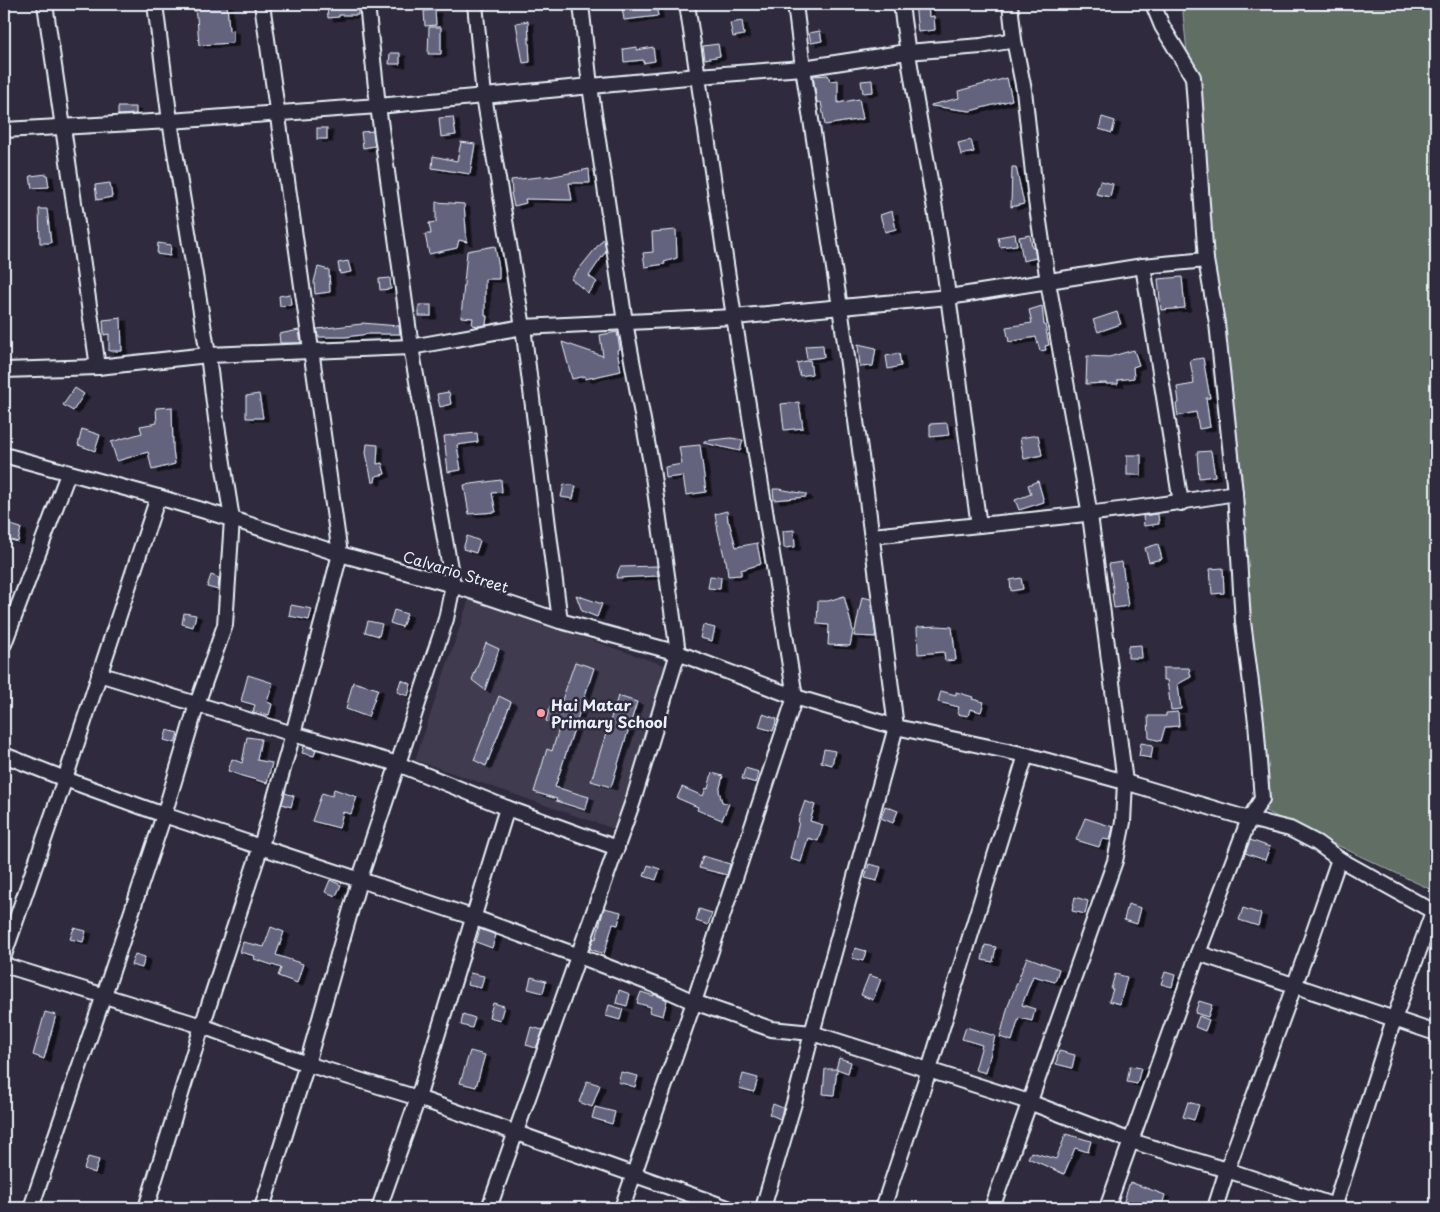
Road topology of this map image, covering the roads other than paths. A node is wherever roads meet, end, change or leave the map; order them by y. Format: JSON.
{"nodes":[{"id":1,"x":45,"y":4,"type":"edge"},
{"id":2,"x":155,"y":4,"type":"edge"},
{"id":3,"x":262,"y":4,"type":"edge"},
{"id":4,"x":367,"y":4,"type":"edge"},
{"id":5,"x":475,"y":4,"type":"edge"},
{"id":6,"x":581,"y":4,"type":"edge"},
{"id":7,"x":687,"y":4,"type":"edge"},
{"id":8,"x":795,"y":4,"type":"edge"},
{"id":9,"x":901,"y":4,"type":"edge"},
{"id":10,"x":1010,"y":4,"type":"edge"},
{"id":11,"x":1153,"y":4,"type":"edge"},
{"id":12,"x":1014,"y":40,"type":"junction"},
{"id":13,"x":907,"y":52,"type":"junction"},
{"id":14,"x":803,"y":68,"type":"junction"},
{"id":15,"x":698,"y":76,"type":"junction"},
{"id":16,"x":590,"y":86,"type":"junction"},
{"id":17,"x":484,"y":96,"type":"junction"},
{"id":18,"x":378,"y":106,"type":"junction"},
{"id":19,"x":277,"y":113,"type":"junction"},
{"id":20,"x":170,"y":121,"type":"junction"},
{"id":21,"x":63,"y":127,"type":"junction"},
{"id":22,"x":4,"y":130,"type":"edge"},
{"id":23,"x":1206,"y":260,"type":"junction"},
{"id":24,"x":1143,"y":266,"type":"junction"},
{"id":25,"x":1048,"y":282,"type":"junction"},
{"id":26,"x":949,"y":297,"type":"junction"},
{"id":27,"x":840,"y":307,"type":"junction"},
{"id":28,"x":734,"y":317,"type":"junction"},
{"id":29,"x":625,"y":322,"type":"junction"},
{"id":30,"x":523,"y":326,"type":"junction"},
{"id":31,"x":411,"y":347,"type":"junction"},
{"id":32,"x":312,"y":352,"type":"junction"},
{"id":33,"x":208,"y":355,"type":"junction"},
{"id":34,"x":98,"y":367,"type":"junction"},
{"id":35,"x":4,"y":370,"type":"edge"},
{"id":36,"x":4,"y":456,"type":"edge"},
{"id":37,"x":68,"y":474,"type":"junction"},
{"id":38,"x":1234,"y":493,"type":"junction"},
{"id":39,"x":158,"y":497,"type":"junction"},
{"id":40,"x":1181,"y":503,"type":"junction"},
{"id":41,"x":1090,"y":514,"type":"junction"},
{"id":42,"x":232,"y":519,"type":"junction"},
{"id":43,"x":979,"y":525,"type":"junction"},
{"id":44,"x":872,"y":536,"type":"junction"},
{"id":45,"x":340,"y":554,"type":"junction"},
{"id":46,"x":453,"y":585,"type":"junction"},
{"id":47,"x":560,"y":621,"type":"junction"},
{"id":48,"x":4,"y":644,"type":"edge"},
{"id":49,"x":678,"y":653,"type":"junction"},
{"id":50,"x":99,"y":674,"type":"junction"},
{"id":51,"x":795,"y":697,"type":"junction"},
{"id":52,"x":197,"y":704,"type":"junction"},
{"id":53,"x":896,"y":727,"type":"junction"},
{"id":54,"x":292,"y":734,"type":"junction"},
{"id":55,"x":1026,"y":755,"type":"junction"},
{"id":56,"x":4,"y":756,"type":"edge"},
{"id":57,"x":398,"y":764,"type":"junction"},
{"id":58,"x":65,"y":779,"type":"junction"},
{"id":59,"x":1124,"y":782,"type":"junction"},
{"id":60,"x":507,"y":808,"type":"junction"},
{"id":61,"x":164,"y":815,"type":"junction"},
{"id":62,"x":1249,"y":819,"type":"junction"},
{"id":63,"x":261,"y":846,"type":"junction"},
{"id":64,"x":617,"y":848,"type":"junction"},
{"id":65,"x":1338,"y":859,"type":"junction"},
{"id":66,"x":359,"y":881,"type":"junction"},
{"id":67,"x":1435,"y":912,"type":"edge"},
{"id":68,"x":472,"y":918,"type":"junction"},
{"id":69,"x":1198,"y":953,"type":"junction"},
{"id":70,"x":4,"y":955,"type":"edge"},
{"id":71,"x":579,"y":956,"type":"junction"},
{"id":72,"x":4,"y":965,"type":"edge"},
{"id":73,"x":1295,"y":985,"type":"junction"},
{"id":74,"x":104,"y":995,"type":"junction"},
{"id":75,"x":694,"y":1002,"type":"junction"},
{"id":76,"x":1394,"y":1019,"type":"junction"},
{"id":77,"x":202,"y":1026,"type":"junction"},
{"id":78,"x":812,"y":1033,"type":"junction"},
{"id":79,"x":1436,"y":1033,"type":"edge"},
{"id":80,"x":307,"y":1064,"type":"junction"},
{"id":81,"x":929,"y":1070,"type":"junction"},
{"id":82,"x":418,"y":1098,"type":"junction"},
{"id":83,"x":1029,"y":1102,"type":"junction"},
{"id":84,"x":516,"y":1132,"type":"junction"},
{"id":85,"x":1131,"y":1141,"type":"junction"},
{"id":86,"x":1227,"y":1170,"type":"junction"},
{"id":87,"x":633,"y":1174,"type":"junction"},
{"id":88,"x":31,"y":1208,"type":"edge"},
{"id":89,"x":146,"y":1208,"type":"edge"},
{"id":90,"x":262,"y":1208,"type":"edge"},
{"id":91,"x":379,"y":1208,"type":"edge"},
{"id":92,"x":489,"y":1208,"type":"edge"},
{"id":93,"x":622,"y":1208,"type":"edge"},
{"id":94,"x":728,"y":1208,"type":"edge"},
{"id":95,"x":763,"y":1208,"type":"edge"},
{"id":96,"x":883,"y":1208,"type":"edge"},
{"id":97,"x":992,"y":1208,"type":"edge"},
{"id":98,"x":1107,"y":1208,"type":"edge"},
{"id":99,"x":1215,"y":1208,"type":"edge"},
{"id":100,"x":1336,"y":1208,"type":"edge"}],
"edges":[{"from":1,"to":21,"type":"street"},
{"from":2,"to":20,"type":"street"},
{"from":3,"to":19,"type":"street"},
{"from":4,"to":18,"type":"street"},
{"from":5,"to":17,"type":"street"},
{"from":6,"to":16,"type":"street"},
{"from":7,"to":15,"type":"street"},
{"from":8,"to":14,"type":"street"},
{"from":9,"to":13,"type":"street"},
{"from":10,"to":12,"type":"street"},
{"from":11,"to":23,"type":"street"},
{"from":12,"to":13,"type":"street"},
{"from":12,"to":25,"type":"street"},
{"from":13,"to":14,"type":"street"},
{"from":13,"to":26,"type":"street"},
{"from":14,"to":15,"type":"street"},
{"from":14,"to":27,"type":"street"},
{"from":15,"to":16,"type":"street"},
{"from":15,"to":28,"type":"street"},
{"from":16,"to":17,"type":"street"},
{"from":16,"to":29,"type":"street"},
{"from":17,"to":18,"type":"street"},
{"from":17,"to":30,"type":"street"},
{"from":18,"to":19,"type":"street"},
{"from":18,"to":31,"type":"street"},
{"from":19,"to":20,"type":"street"},
{"from":19,"to":32,"type":"street"},
{"from":20,"to":21,"type":"street"},
{"from":20,"to":33,"type":"street"},
{"from":21,"to":22,"type":"street"},
{"from":21,"to":34,"type":"street"},
{"from":23,"to":24,"type":"street"},
{"from":23,"to":38,"type":"street"},
{"from":24,"to":25,"type":"street"},
{"from":24,"to":40,"type":"street"},
{"from":25,"to":26,"type":"street"},
{"from":25,"to":41,"type":"street"},
{"from":26,"to":27,"type":"street"},
{"from":26,"to":43,"type":"street"},
{"from":27,"to":28,"type":"street"},
{"from":27,"to":44,"type":"street"},
{"from":28,"to":29,"type":"street"},
{"from":28,"to":51,"type":"street"},
{"from":29,"to":30,"type":"street"},
{"from":29,"to":49,"type":"street"},
{"from":30,"to":31,"type":"street"},
{"from":30,"to":47,"type":"street"},
{"from":31,"to":32,"type":"street"},
{"from":31,"to":46,"type":"street"},
{"from":32,"to":33,"type":"street"},
{"from":32,"to":45,"type":"street"},
{"from":33,"to":34,"type":"street"},
{"from":33,"to":42,"type":"street"},
{"from":34,"to":35,"type":"street"},
{"from":36,"to":37,"type":"street","name":"Calvario Street"},
{"from":37,"to":39,"type":"street","name":"Calvario Street"},
{"from":37,"to":48,"type":"street"},
{"from":38,"to":40,"type":"street"},
{"from":38,"to":62,"type":"street"},
{"from":39,"to":42,"type":"street","name":"Calvario Street"},
{"from":39,"to":50,"type":"street"},
{"from":40,"to":41,"type":"street"},
{"from":41,"to":43,"type":"street"},
{"from":41,"to":59,"type":"street"},
{"from":42,"to":45,"type":"street","name":"Calvario Street"},
{"from":42,"to":52,"type":"street"},
{"from":43,"to":44,"type":"street"},
{"from":44,"to":53,"type":"street"},
{"from":45,"to":46,"type":"street","name":"Calvario Street"},
{"from":45,"to":54,"type":"street"},
{"from":46,"to":47,"type":"street","name":"Calvario Street"},
{"from":46,"to":57,"type":"street"},
{"from":47,"to":49,"type":"street","name":"Calvario Street"},
{"from":49,"to":51,"type":"street","name":"Calvario Street"},
{"from":49,"to":64,"type":"street"},
{"from":50,"to":52,"type":"street"},
{"from":50,"to":58,"type":"street"},
{"from":51,"to":53,"type":"street","name":"Calvario Street"},
{"from":51,"to":75,"type":"street"},
{"from":52,"to":54,"type":"street"},
{"from":52,"to":61,"type":"street"},
{"from":53,"to":55,"type":"street","name":"Calvario Street"},
{"from":53,"to":78,"type":"street"},
{"from":54,"to":57,"type":"street"},
{"from":54,"to":63,"type":"street"},
{"from":55,"to":59,"type":"street","name":"Calvario Street"},
{"from":55,"to":81,"type":"street"},
{"from":56,"to":58,"type":"street"},
{"from":57,"to":60,"type":"street"},
{"from":57,"to":66,"type":"street"},
{"from":58,"to":61,"type":"street"},
{"from":58,"to":70,"type":"street"},
{"from":59,"to":62,"type":"street","name":"Calvario Street"},
{"from":59,"to":83,"type":"street"},
{"from":60,"to":64,"type":"street"},
{"from":60,"to":68,"type":"street"},
{"from":61,"to":63,"type":"street"},
{"from":61,"to":74,"type":"street"},
{"from":62,"to":65,"type":"street","name":"Calvario Street"},
{"from":62,"to":69,"type":"street"},
{"from":63,"to":66,"type":"street"},
{"from":63,"to":77,"type":"street"},
{"from":64,"to":71,"type":"street"},
{"from":65,"to":67,"type":"street","name":"Calvario Street"},
{"from":65,"to":73,"type":"street"},
{"from":66,"to":68,"type":"street"},
{"from":66,"to":80,"type":"street"},
{"from":67,"to":76,"type":"street"},
{"from":68,"to":71,"type":"street"},
{"from":68,"to":82,"type":"street"},
{"from":69,"to":73,"type":"street"},
{"from":69,"to":85,"type":"street"},
{"from":71,"to":75,"type":"street"},
{"from":71,"to":84,"type":"street"},
{"from":72,"to":74,"type":"street"},
{"from":73,"to":76,"type":"street"},
{"from":73,"to":86,"type":"street"},
{"from":74,"to":77,"type":"street"},
{"from":74,"to":88,"type":"street"},
{"from":75,"to":78,"type":"street"},
{"from":75,"to":87,"type":"street"},
{"from":76,"to":79,"type":"street"},
{"from":76,"to":100,"type":"street"},
{"from":77,"to":80,"type":"street"},
{"from":77,"to":89,"type":"street"},
{"from":78,"to":81,"type":"street"},
{"from":78,"to":95,"type":"street"},
{"from":80,"to":82,"type":"street"},
{"from":80,"to":90,"type":"street"},
{"from":81,"to":83,"type":"street"},
{"from":81,"to":96,"type":"street"},
{"from":82,"to":84,"type":"street"},
{"from":82,"to":91,"type":"street"},
{"from":83,"to":85,"type":"street"},
{"from":83,"to":97,"type":"street"},
{"from":84,"to":87,"type":"street"},
{"from":84,"to":92,"type":"street"},
{"from":85,"to":86,"type":"street"},
{"from":85,"to":98,"type":"street"},
{"from":86,"to":99,"type":"street"},
{"from":86,"to":100,"type":"street"},
{"from":87,"to":93,"type":"street"},
{"from":87,"to":94,"type":"street"}]}
